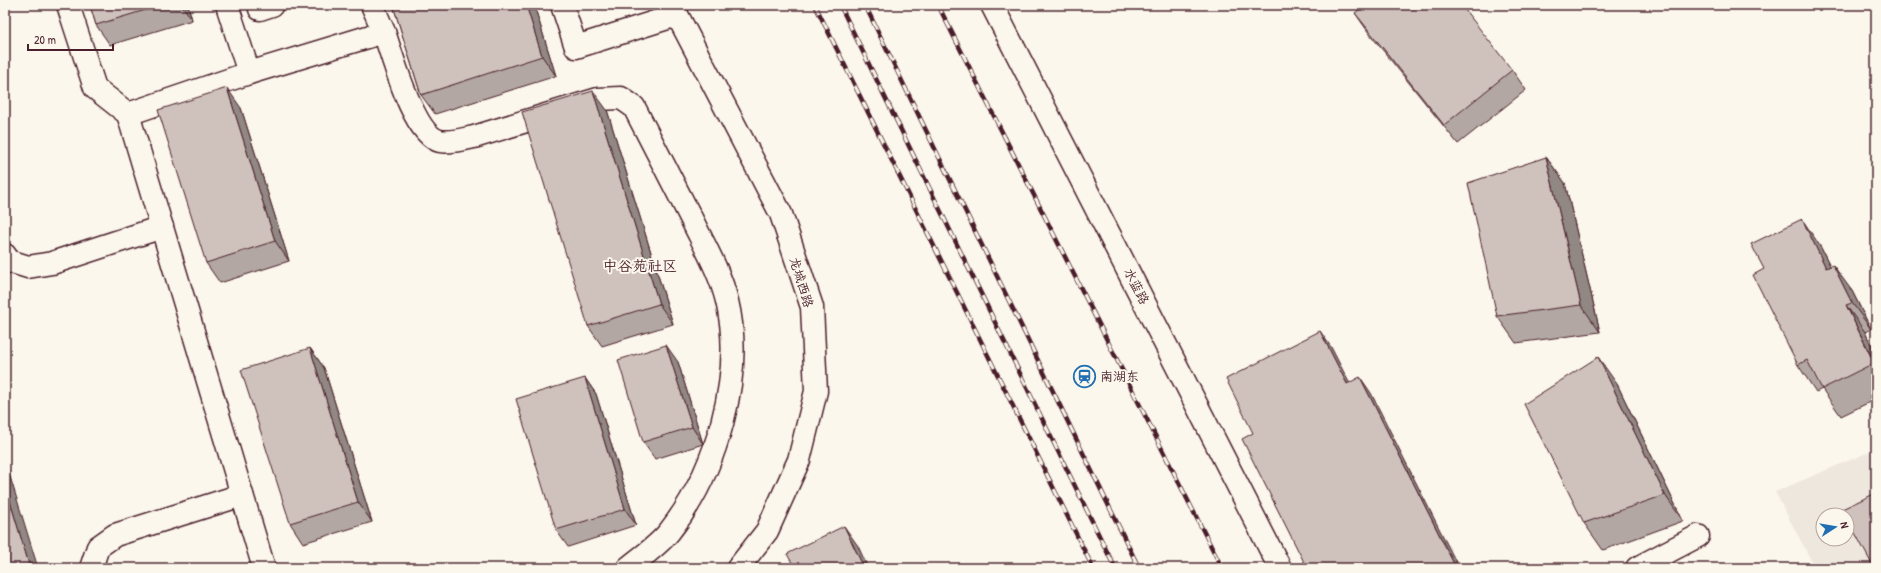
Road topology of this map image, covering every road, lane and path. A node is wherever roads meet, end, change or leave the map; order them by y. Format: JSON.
{"nodes":[{"id":1,"x":68,"y":5,"type":"edge"},
{"id":2,"x":227,"y":5,"type":"edge"},
{"id":3,"x":372,"y":5,"type":"edge"},
{"id":4,"x":562,"y":5,"type":"edge"},
{"id":5,"x":992,"y":5,"type":"edge"},
{"id":6,"x":674,"y":10,"type":"edge"},
{"id":7,"x":384,"y":32,"type":"junction"},
{"id":8,"x":249,"y":73,"type":"junction"},
{"id":9,"x":128,"y":114,"type":"junction"},
{"id":10,"x":162,"y":227,"type":"junction"},
{"id":11,"x":5,"y":254,"type":"edge"},
{"id":12,"x":242,"y":495,"type":"junction"},
{"id":13,"x":1698,"y":536,"type":"dead end"},
{"id":14,"x":91,"y":568,"type":"edge"},
{"id":15,"x":264,"y":568,"type":"edge"},
{"id":16,"x":628,"y":568,"type":"edge"},
{"id":17,"x":738,"y":568,"type":"edge"},
{"id":18,"x":1280,"y":568,"type":"edge"},
{"id":19,"x":1637,"y":568,"type":"edge"}],
"edges":[{"from":1,"to":9,"type":"street"},
{"from":2,"to":8,"type":"street"},
{"from":3,"to":7,"type":"street"},
{"from":4,"to":6,"type":"street"},
{"from":5,"to":18,"type":"street","name":"水蓝路"},
{"from":6,"to":17,"type":"street","name":"龙城西路"},
{"from":7,"to":8,"type":"street"},
{"from":7,"to":16,"type":"street"},
{"from":8,"to":9,"type":"street"},
{"from":9,"to":10,"type":"street"},
{"from":10,"to":11,"type":"street"},
{"from":10,"to":12,"type":"street"},
{"from":12,"to":14,"type":"street"},
{"from":12,"to":15,"type":"street"},
{"from":13,"to":19,"type":"street"}]}
